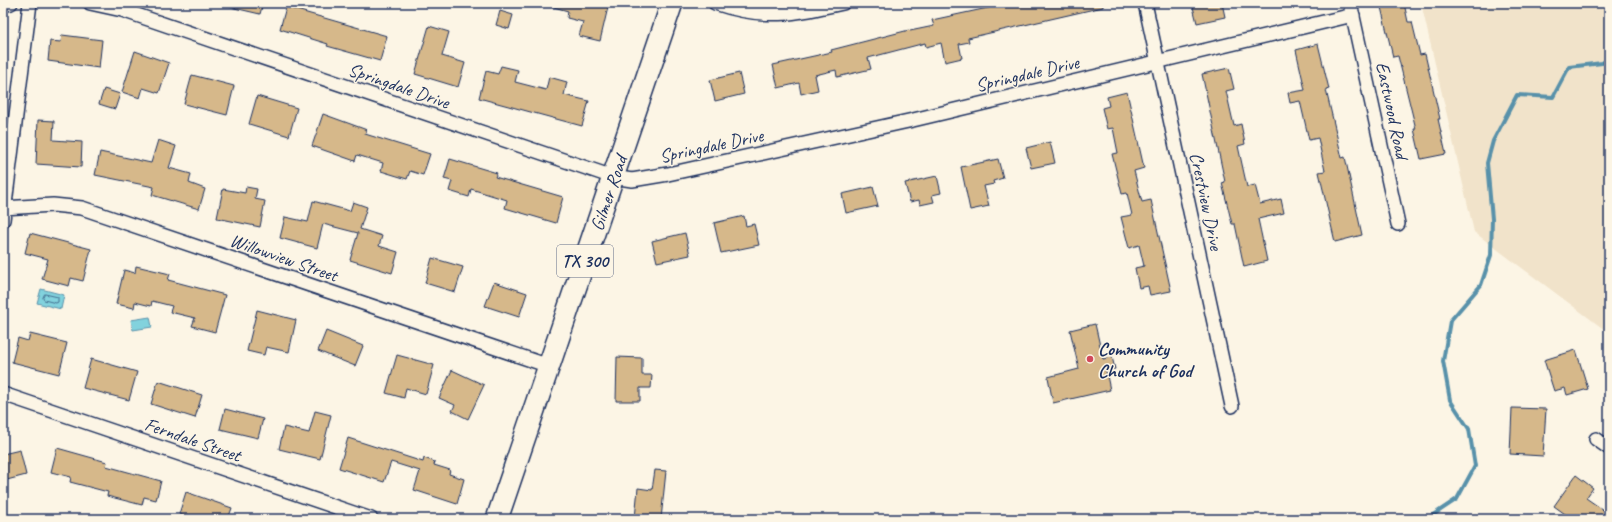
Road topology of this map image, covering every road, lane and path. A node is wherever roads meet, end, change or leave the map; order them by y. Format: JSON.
{"nodes":[{"id":1,"x":11,"y":3,"type":"edge"},
{"id":2,"x":30,"y":3,"type":"edge"},
{"id":3,"x":90,"y":3,"type":"edge"},
{"id":4,"x":672,"y":3,"type":"edge"},
{"id":5,"x":715,"y":3,"type":"edge"},
{"id":6,"x":843,"y":3,"type":"edge"},
{"id":7,"x":1145,"y":3,"type":"edge"},
{"id":8,"x":3,"y":5,"type":"edge"},
{"id":9,"x":1352,"y":9,"type":"edge"},
{"id":10,"x":1158,"y":62,"type":"junction"},
{"id":11,"x":613,"y":177,"type":"junction"},
{"id":12,"x":4,"y":212,"type":"edge"},
{"id":13,"x":1398,"y":224,"type":"dead end"},
{"id":14,"x":549,"y":366,"type":"junction"},
{"id":15,"x":3,"y":394,"type":"edge"},
{"id":16,"x":1232,"y":406,"type":"dead end"},
{"id":17,"x":1596,"y":439,"type":"dead end"},
{"id":18,"x":1609,"y":448,"type":"edge"},
{"id":19,"x":371,"y":519,"type":"edge"},
{"id":20,"x":497,"y":519,"type":"edge"}],
"edges":[{"from":1,"to":8,"type":"street"},
{"from":2,"to":12,"type":"street"},
{"from":3,"to":11,"type":"street","name":"Springdale Drive"},
{"from":4,"to":11,"type":"main road","name":"Gilmer Road","number":"TX 300"},
{"from":5,"to":6,"type":"street"},
{"from":7,"to":10,"type":"street","name":"Crestview Drive"},
{"from":9,"to":10,"type":"street","name":"Springdale Drive"},
{"from":9,"to":13,"type":"street","name":"Eastwood Road"},
{"from":10,"to":11,"type":"street","name":"Springdale Drive"},
{"from":10,"to":16,"type":"street","name":"Crestview Drive"},
{"from":11,"to":14,"type":"main road","name":"Gilmer Road","number":"TX 300"},
{"from":12,"to":14,"type":"street","name":"Willowview Street"},
{"from":14,"to":20,"type":"main road","name":"Gilmer Road","number":"TX 300"},
{"from":15,"to":19,"type":"street","name":"Ferndale Street"},
{"from":17,"to":18,"type":"street"}]}
